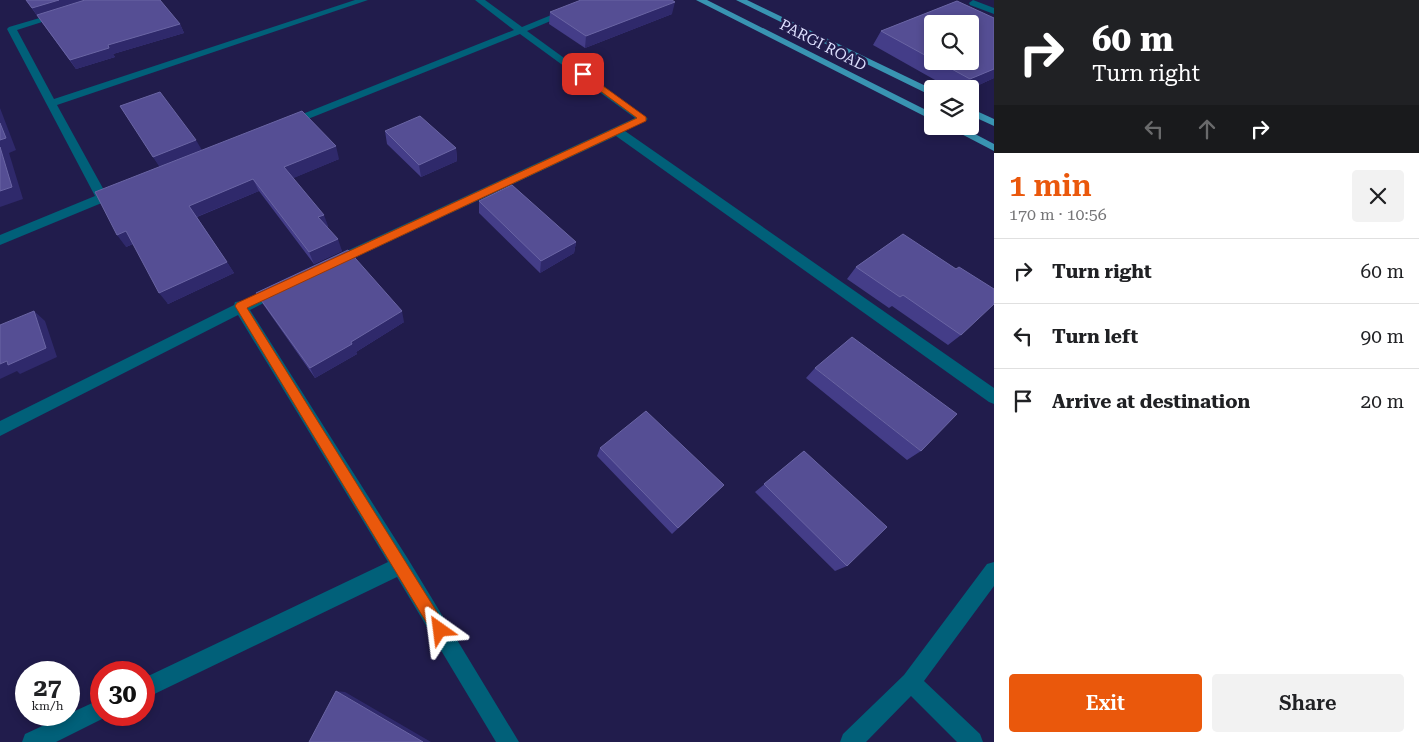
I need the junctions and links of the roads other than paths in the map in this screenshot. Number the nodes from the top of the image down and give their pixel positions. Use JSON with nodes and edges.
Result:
{"nodes":[{"id":1,"x":364,"y":0,"type":"edge"},
{"id":2,"x":479,"y":0,"type":"edge"},
{"id":3,"x":596,"y":0,"type":"edge"},
{"id":4,"x":700,"y":0,"type":"edge"},
{"id":5,"x":740,"y":0,"type":"edge"},
{"id":6,"x":973,"y":3,"type":"dead end"},
{"id":7,"x":73,"y":11,"type":"edge"},
{"id":8,"x":994,"y":11,"type":"edge"},
{"id":9,"x":785,"y":22,"type":"junction"},
{"id":10,"x":522,"y":30,"type":"junction"},
{"id":11,"x":764,"y":32,"type":"junction"},
{"id":12,"x":924,"y":89,"type":"edge"},
{"id":13,"x":52,"y":103,"type":"junction"},
{"id":14,"x":924,"y":113,"type":"edge"},
{"id":15,"x":979,"y":115,"type":"edge"},
{"id":16,"x":994,"y":122,"type":"edge"},
{"id":17,"x":276,"y":129,"type":"edge"},
{"id":18,"x":618,"y":131,"type":"junction"},
{"id":19,"x":969,"y":135,"type":"edge"},
{"id":20,"x":994,"y":148,"type":"edge"},
{"id":21,"x":129,"y":187,"type":"edge"},
{"id":22,"x":102,"y":198,"type":"junction"},
{"id":23,"x":0,"y":240,"type":"edge"},
{"id":24,"x":321,"y":268,"type":"edge"},
{"id":25,"x":294,"y":281,"type":"edge"},
{"id":26,"x":240,"y":306,"type":"junction"},
{"id":27,"x":994,"y":397,"type":"edge"},
{"id":28,"x":0,"y":429,"type":"edge"},
{"id":29,"x":401,"y":566,"type":"junction"},
{"id":30,"x":994,"y":571,"type":"edge"},
{"id":31,"x":911,"y":682,"type":"junction"},
{"id":32,"x":155,"y":684,"type":"edge"},
{"id":33,"x":90,"y":714,"type":"edge"},
{"id":34,"x":33,"y":742,"type":"edge"},
{"id":35,"x":508,"y":742,"type":"edge"},
{"id":36,"x":851,"y":742,"type":"edge"},
{"id":37,"x":972,"y":742,"type":"edge"}],
"edges":[{"from":1,"to":13,"type":"street"},
{"from":2,"to":10,"type":"street"},
{"from":3,"to":10,"type":"street"},
{"from":4,"to":11,"type":"main road","name":"PARGI ROAD"},
{"from":5,"to":9,"type":"main road","name":"PARGI ROAD"},
{"from":6,"to":8,"type":"street"},
{"from":7,"to":13,"type":"street"},
{"from":9,"to":11,"type":"main road"},
{"from":9,"to":12,"type":"main road","name":"PARGI ROAD"},
{"from":10,"to":17,"type":"street"},
{"from":10,"to":18,"type":"street"},
{"from":11,"to":14,"type":"main road","name":"PARGI ROAD"},
{"from":13,"to":22,"type":"street"},
{"from":15,"to":16,"type":"main road"},
{"from":18,"to":24,"type":"street"},
{"from":18,"to":27,"type":"street"},
{"from":19,"to":20,"type":"main road"},
{"from":21,"to":22,"type":"street"},
{"from":22,"to":23,"type":"street"},
{"from":25,"to":26,"type":"street"},
{"from":26,"to":28,"type":"street"},
{"from":26,"to":29,"type":"street"},
{"from":29,"to":32,"type":"street"},
{"from":29,"to":35,"type":"street"},
{"from":30,"to":31,"type":"street"},
{"from":31,"to":36,"type":"street"},
{"from":31,"to":37,"type":"street"},
{"from":33,"to":34,"type":"street"}]}
